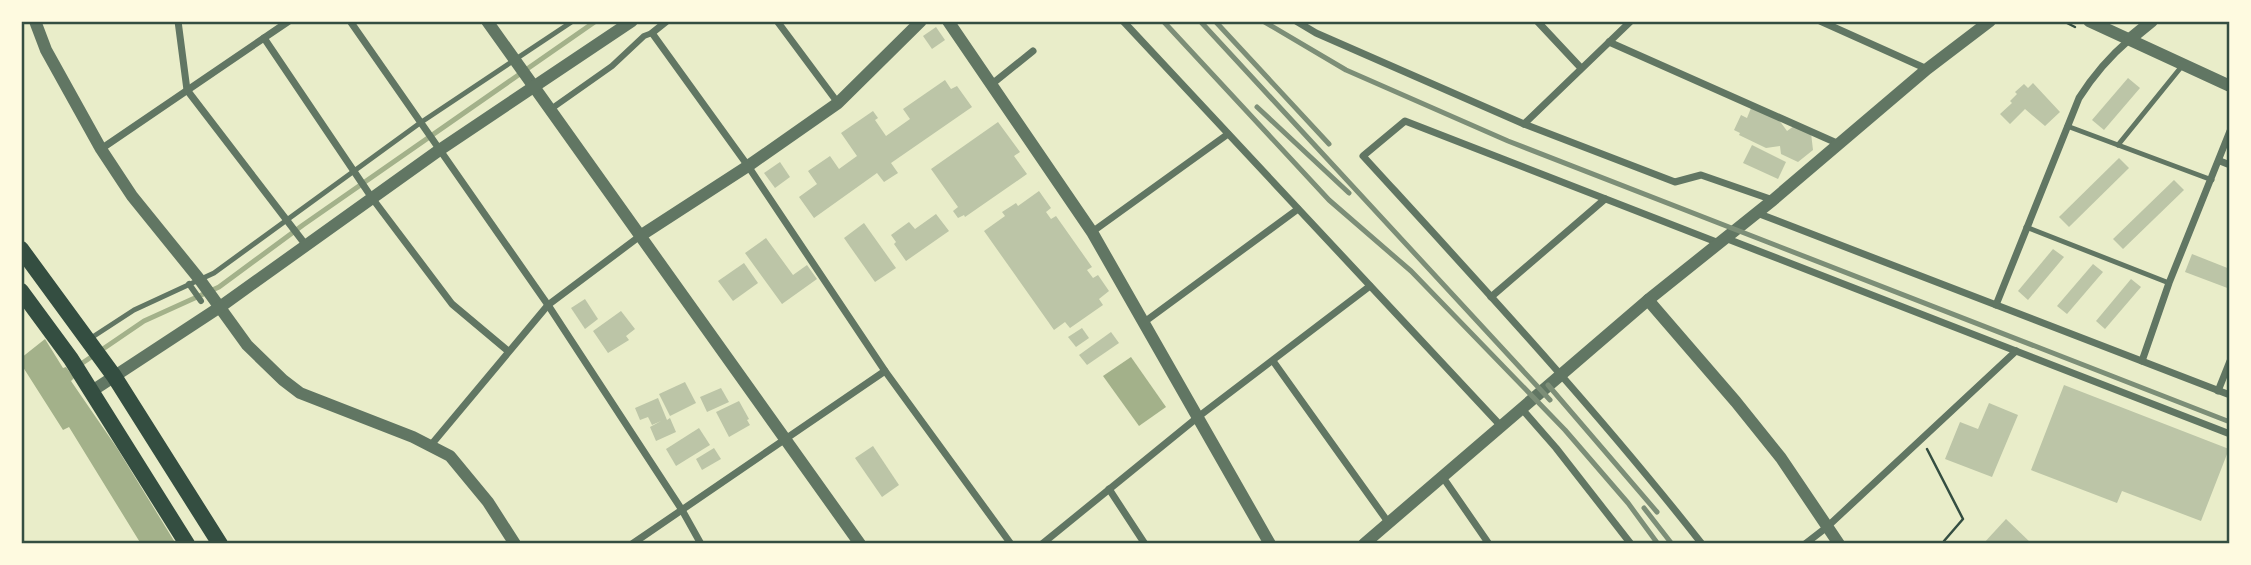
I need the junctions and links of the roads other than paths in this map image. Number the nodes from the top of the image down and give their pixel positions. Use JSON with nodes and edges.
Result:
{"nodes":[{"id":1,"x":35,"y":21,"type":"edge"},
{"id":2,"x":178,"y":21,"type":"edge"},
{"id":3,"x":289,"y":21,"type":"edge"},
{"id":4,"x":349,"y":21,"type":"edge"},
{"id":5,"x":487,"y":21,"type":"edge"},
{"id":6,"x":573,"y":21,"type":"edge"},
{"id":7,"x":632,"y":21,"type":"edge"},
{"id":8,"x":667,"y":21,"type":"edge"},
{"id":9,"x":777,"y":21,"type":"edge"},
{"id":10,"x":921,"y":21,"type":"edge"},
{"id":11,"x":948,"y":21,"type":"edge"},
{"id":12,"x":1123,"y":21,"type":"edge"},
{"id":13,"x":1296,"y":21,"type":"edge"},
{"id":14,"x":1537,"y":21,"type":"edge"},
{"id":15,"x":1631,"y":21,"type":"edge"},
{"id":16,"x":1821,"y":21,"type":"edge"},
{"id":17,"x":1990,"y":21,"type":"edge"},
{"id":18,"x":2089,"y":21,"type":"edge"},
{"id":19,"x":2152,"y":21,"type":"edge"},
{"id":20,"x":652,"y":33,"type":"junction"},
{"id":21,"x":264,"y":38,"type":"junction"},
{"id":22,"x":2130,"y":39,"type":"junction"},
{"id":23,"x":1609,"y":42,"type":"junction"},
{"id":24,"x":1033,"y":51,"type":"dead end"},
{"id":25,"x":515,"y":61,"type":"junction"},
{"id":26,"x":2183,"y":65,"type":"junction"},
{"id":27,"x":1581,"y":68,"type":"junction"},
{"id":28,"x":1927,"y":69,"type":"junction"},
{"id":29,"x":992,"y":84,"type":"junction"},
{"id":30,"x":534,"y":86,"type":"junction"},
{"id":31,"x":2230,"y":86,"type":"edge"},
{"id":32,"x":187,"y":90,"type":"junction"},
{"id":33,"x":838,"y":103,"type":"junction"},
{"id":34,"x":551,"y":109,"type":"junction"},
{"id":35,"x":419,"y":123,"type":"junction"},
{"id":36,"x":1524,"y":124,"type":"junction"},
{"id":37,"x":2067,"y":126,"type":"junction"},
{"id":38,"x":2230,"y":131,"type":"edge"},
{"id":39,"x":1228,"y":134,"type":"junction"},
{"id":40,"x":1839,"y":144,"type":"junction"},
{"id":41,"x":2118,"y":145,"type":"junction"},
{"id":42,"x":101,"y":149,"type":"junction"},
{"id":43,"x":438,"y":150,"type":"junction"},
{"id":44,"x":2220,"y":161,"type":"junction"},
{"id":45,"x":2230,"y":164,"type":"edge"},
{"id":46,"x":748,"y":166,"type":"junction"},
{"id":47,"x":355,"y":172,"type":"junction"},
{"id":48,"x":2212,"y":180,"type":"junction"},
{"id":49,"x":372,"y":198,"type":"junction"},
{"id":50,"x":1605,"y":198,"type":"junction"},
{"id":51,"x":1773,"y":200,"type":"junction"},
{"id":52,"x":1298,"y":209,"type":"junction"},
{"id":53,"x":1757,"y":213,"type":"junction"},
{"id":54,"x":287,"y":220,"type":"junction"},
{"id":55,"x":2026,"y":227,"type":"junction"},
{"id":56,"x":1093,"y":232,"type":"junction"},
{"id":57,"x":640,"y":236,"type":"junction"},
{"id":58,"x":1722,"y":241,"type":"junction"},
{"id":59,"x":305,"y":244,"type":"junction"},
{"id":60,"x":21,"y":248,"type":"edge"},
{"id":61,"x":194,"y":282,"type":"junction"},
{"id":62,"x":2169,"y":284,"type":"junction"},
{"id":63,"x":1370,"y":286,"type":"junction"},
{"id":64,"x":21,"y":291,"type":"edge"},
{"id":65,"x":1491,"y":297,"type":"junction"},
{"id":66,"x":201,"y":300,"type":"dead end"},
{"id":67,"x":1648,"y":300,"type":"junction"},
{"id":68,"x":548,"y":305,"type":"junction"},
{"id":69,"x":1996,"y":305,"type":"junction"},
{"id":70,"x":219,"y":307,"type":"junction"},
{"id":71,"x":1143,"y":323,"type":"junction"},
{"id":72,"x":88,"y":340,"type":"junction"},
{"id":73,"x":508,"y":351,"type":"junction"},
{"id":74,"x":2016,"y":351,"type":"junction"},
{"id":75,"x":1273,"y":361,"type":"junction"},
{"id":76,"x":2142,"y":361,"type":"junction"},
{"id":77,"x":2230,"y":361,"type":"edge"},
{"id":78,"x":885,"y":371,"type":"junction"},
{"id":79,"x":1560,"y":374,"type":"junction"},
{"id":80,"x":114,"y":376,"type":"junction"},
{"id":81,"x":92,"y":391,"type":"junction"},
{"id":82,"x":2218,"y":391,"type":"junction"},
{"id":83,"x":2230,"y":395,"type":"edge"},
{"id":84,"x":1521,"y":407,"type":"junction"},
{"id":85,"x":1198,"y":416,"type":"junction"},
{"id":86,"x":1500,"y":425,"type":"junction"},
{"id":87,"x":2230,"y":434,"type":"edge"},
{"id":88,"x":786,"y":440,"type":"junction"},
{"id":89,"x":431,"y":445,"type":"junction"},
{"id":90,"x":1442,"y":476,"type":"junction"},
{"id":91,"x":1109,"y":489,"type":"junction"},
{"id":92,"x":682,"y":510,"type":"junction"},
{"id":93,"x":1388,"y":522,"type":"junction"},
{"id":94,"x":1827,"y":527,"type":"junction"},
{"id":95,"x":187,"y":544,"type":"edge"},
{"id":96,"x":220,"y":544,"type":"edge"},
{"id":97,"x":515,"y":544,"type":"edge"},
{"id":98,"x":632,"y":544,"type":"edge"},
{"id":99,"x":701,"y":544,"type":"edge"},
{"id":100,"x":860,"y":544,"type":"edge"},
{"id":101,"x":1011,"y":544,"type":"edge"},
{"id":102,"x":1042,"y":544,"type":"edge"},
{"id":103,"x":1145,"y":544,"type":"edge"},
{"id":104,"x":1270,"y":544,"type":"edge"},
{"id":105,"x":1364,"y":544,"type":"edge"},
{"id":106,"x":1489,"y":544,"type":"edge"},
{"id":107,"x":1631,"y":544,"type":"edge"},
{"id":108,"x":1702,"y":544,"type":"edge"},
{"id":109,"x":1805,"y":544,"type":"edge"},
{"id":110,"x":1839,"y":544,"type":"edge"}],
"edges":[{"from":1,"to":42,"type":"street"},
{"from":2,"to":32,"type":"street"},
{"from":3,"to":21,"type":"street"},
{"from":4,"to":35,"type":"street"},
{"from":5,"to":25,"type":"street"},
{"from":6,"to":25,"type":"lane"},
{"from":7,"to":30,"type":"street"},
{"from":8,"to":20,"type":"street"},
{"from":9,"to":33,"type":"street"},
{"from":10,"to":33,"type":"street"},
{"from":11,"to":29,"type":"street"},
{"from":12,"to":39,"type":"street"},
{"from":13,"to":36,"type":"street"},
{"from":14,"to":27,"type":"street"},
{"from":15,"to":23,"type":"street"},
{"from":16,"to":28,"type":"street"},
{"from":17,"to":28,"type":"street"},
{"from":18,"to":22,"type":"street"},
{"from":19,"to":22,"type":"street"},
{"from":20,"to":34,"type":"street"},
{"from":20,"to":46,"type":"street"},
{"from":21,"to":32,"type":"street"},
{"from":21,"to":47,"type":"street"},
{"from":22,"to":26,"type":"street"},
{"from":22,"to":37,"type":"street"},
{"from":23,"to":27,"type":"street"},
{"from":23,"to":40,"type":"street"},
{"from":24,"to":29,"type":"street"},
{"from":25,"to":30,"type":"street"},
{"from":25,"to":35,"type":"lane"},
{"from":26,"to":31,"type":"street"},
{"from":26,"to":41,"type":"lane"},
{"from":27,"to":36,"type":"street"},
{"from":28,"to":40,"type":"street"},
{"from":29,"to":56,"type":"street"},
{"from":30,"to":34,"type":"street"},
{"from":30,"to":43,"type":"street"},
{"from":32,"to":42,"type":"street"},
{"from":32,"to":54,"type":"street"},
{"from":33,"to":46,"type":"street"},
{"from":34,"to":57,"type":"street"},
{"from":35,"to":43,"type":"street"},
{"from":35,"to":47,"type":"lane"},
{"from":36,"to":51,"type":"street"},
{"from":37,"to":41,"type":"lane"},
{"from":37,"to":55,"type":"street"},
{"from":38,"to":44,"type":"street"},
{"from":39,"to":52,"type":"street"},
{"from":39,"to":56,"type":"street"},
{"from":40,"to":51,"type":"street"},
{"from":41,"to":48,"type":"lane"},
{"from":42,"to":61,"type":"street"},
{"from":43,"to":49,"type":"street"},
{"from":43,"to":68,"type":"street"},
{"from":44,"to":45,"type":"street"},
{"from":44,"to":48,"type":"street"},
{"from":46,"to":57,"type":"street"},
{"from":46,"to":78,"type":"street"},
{"from":47,"to":49,"type":"street"},
{"from":47,"to":54,"type":"lane"},
{"from":48,"to":62,"type":"street"},
{"from":49,"to":59,"type":"street"},
{"from":49,"to":73,"type":"street"},
{"from":50,"to":58,"type":"street"},
{"from":50,"to":65,"type":"street"},
{"from":50,"to":65,"type":"street"},
{"from":51,"to":53,"type":"street"},
{"from":52,"to":63,"type":"street"},
{"from":52,"to":71,"type":"street"},
{"from":53,"to":58,"type":"street"},
{"from":53,"to":69,"type":"street"},
{"from":54,"to":59,"type":"street"},
{"from":54,"to":61,"type":"lane"},
{"from":55,"to":62,"type":"lane"},
{"from":55,"to":69,"type":"street"},
{"from":56,"to":71,"type":"street"},
{"from":57,"to":68,"type":"street"},
{"from":57,"to":88,"type":"street"},
{"from":58,"to":67,"type":"street"},
{"from":58,"to":74,"type":"street"},
{"from":59,"to":70,"type":"street"},
{"from":60,"to":72,"type":"highway"},
{"from":61,"to":66,"type":"street"},
{"from":61,"to":70,"type":"street"},
{"from":61,"to":72,"type":"lane"},
{"from":62,"to":76,"type":"street"},
{"from":63,"to":75,"type":"street"},
{"from":63,"to":86,"type":"street"},
{"from":64,"to":81,"type":"highway"},
{"from":65,"to":79,"type":"street"},
{"from":67,"to":79,"type":"street"},
{"from":67,"to":94,"type":"street"},
{"from":68,"to":73,"type":"street"},
{"from":68,"to":92,"type":"street"},
{"from":69,"to":76,"type":"street"},
{"from":70,"to":80,"type":"street"},
{"from":70,"to":89,"type":"street"},
{"from":71,"to":85,"type":"street"},
{"from":72,"to":80,"type":"highway"},
{"from":73,"to":89,"type":"street"},
{"from":74,"to":87,"type":"street"},
{"from":74,"to":94,"type":"street"},
{"from":75,"to":85,"type":"street"},
{"from":75,"to":93,"type":"street"},
{"from":76,"to":82,"type":"street"},
{"from":77,"to":82,"type":"street"},
{"from":78,"to":88,"type":"street"},
{"from":78,"to":101,"type":"street"},
{"from":79,"to":84,"type":"street"},
{"from":79,"to":108,"type":"street"},
{"from":80,"to":81,"type":"street"},
{"from":80,"to":96,"type":"highway"},
{"from":81,"to":95,"type":"highway"},
{"from":82,"to":83,"type":"street"},
{"from":84,"to":86,"type":"street"},
{"from":84,"to":107,"type":"street"},
{"from":85,"to":91,"type":"street"},
{"from":85,"to":104,"type":"street"},
{"from":86,"to":90,"type":"street"},
{"from":88,"to":92,"type":"street"},
{"from":88,"to":100,"type":"street"},
{"from":89,"to":97,"type":"street"},
{"from":90,"to":93,"type":"street"},
{"from":90,"to":106,"type":"street"},
{"from":91,"to":102,"type":"street"},
{"from":91,"to":103,"type":"street"},
{"from":92,"to":98,"type":"street"},
{"from":92,"to":99,"type":"street"},
{"from":93,"to":105,"type":"street"},
{"from":94,"to":109,"type":"street"},
{"from":94,"to":110,"type":"street"}]}
